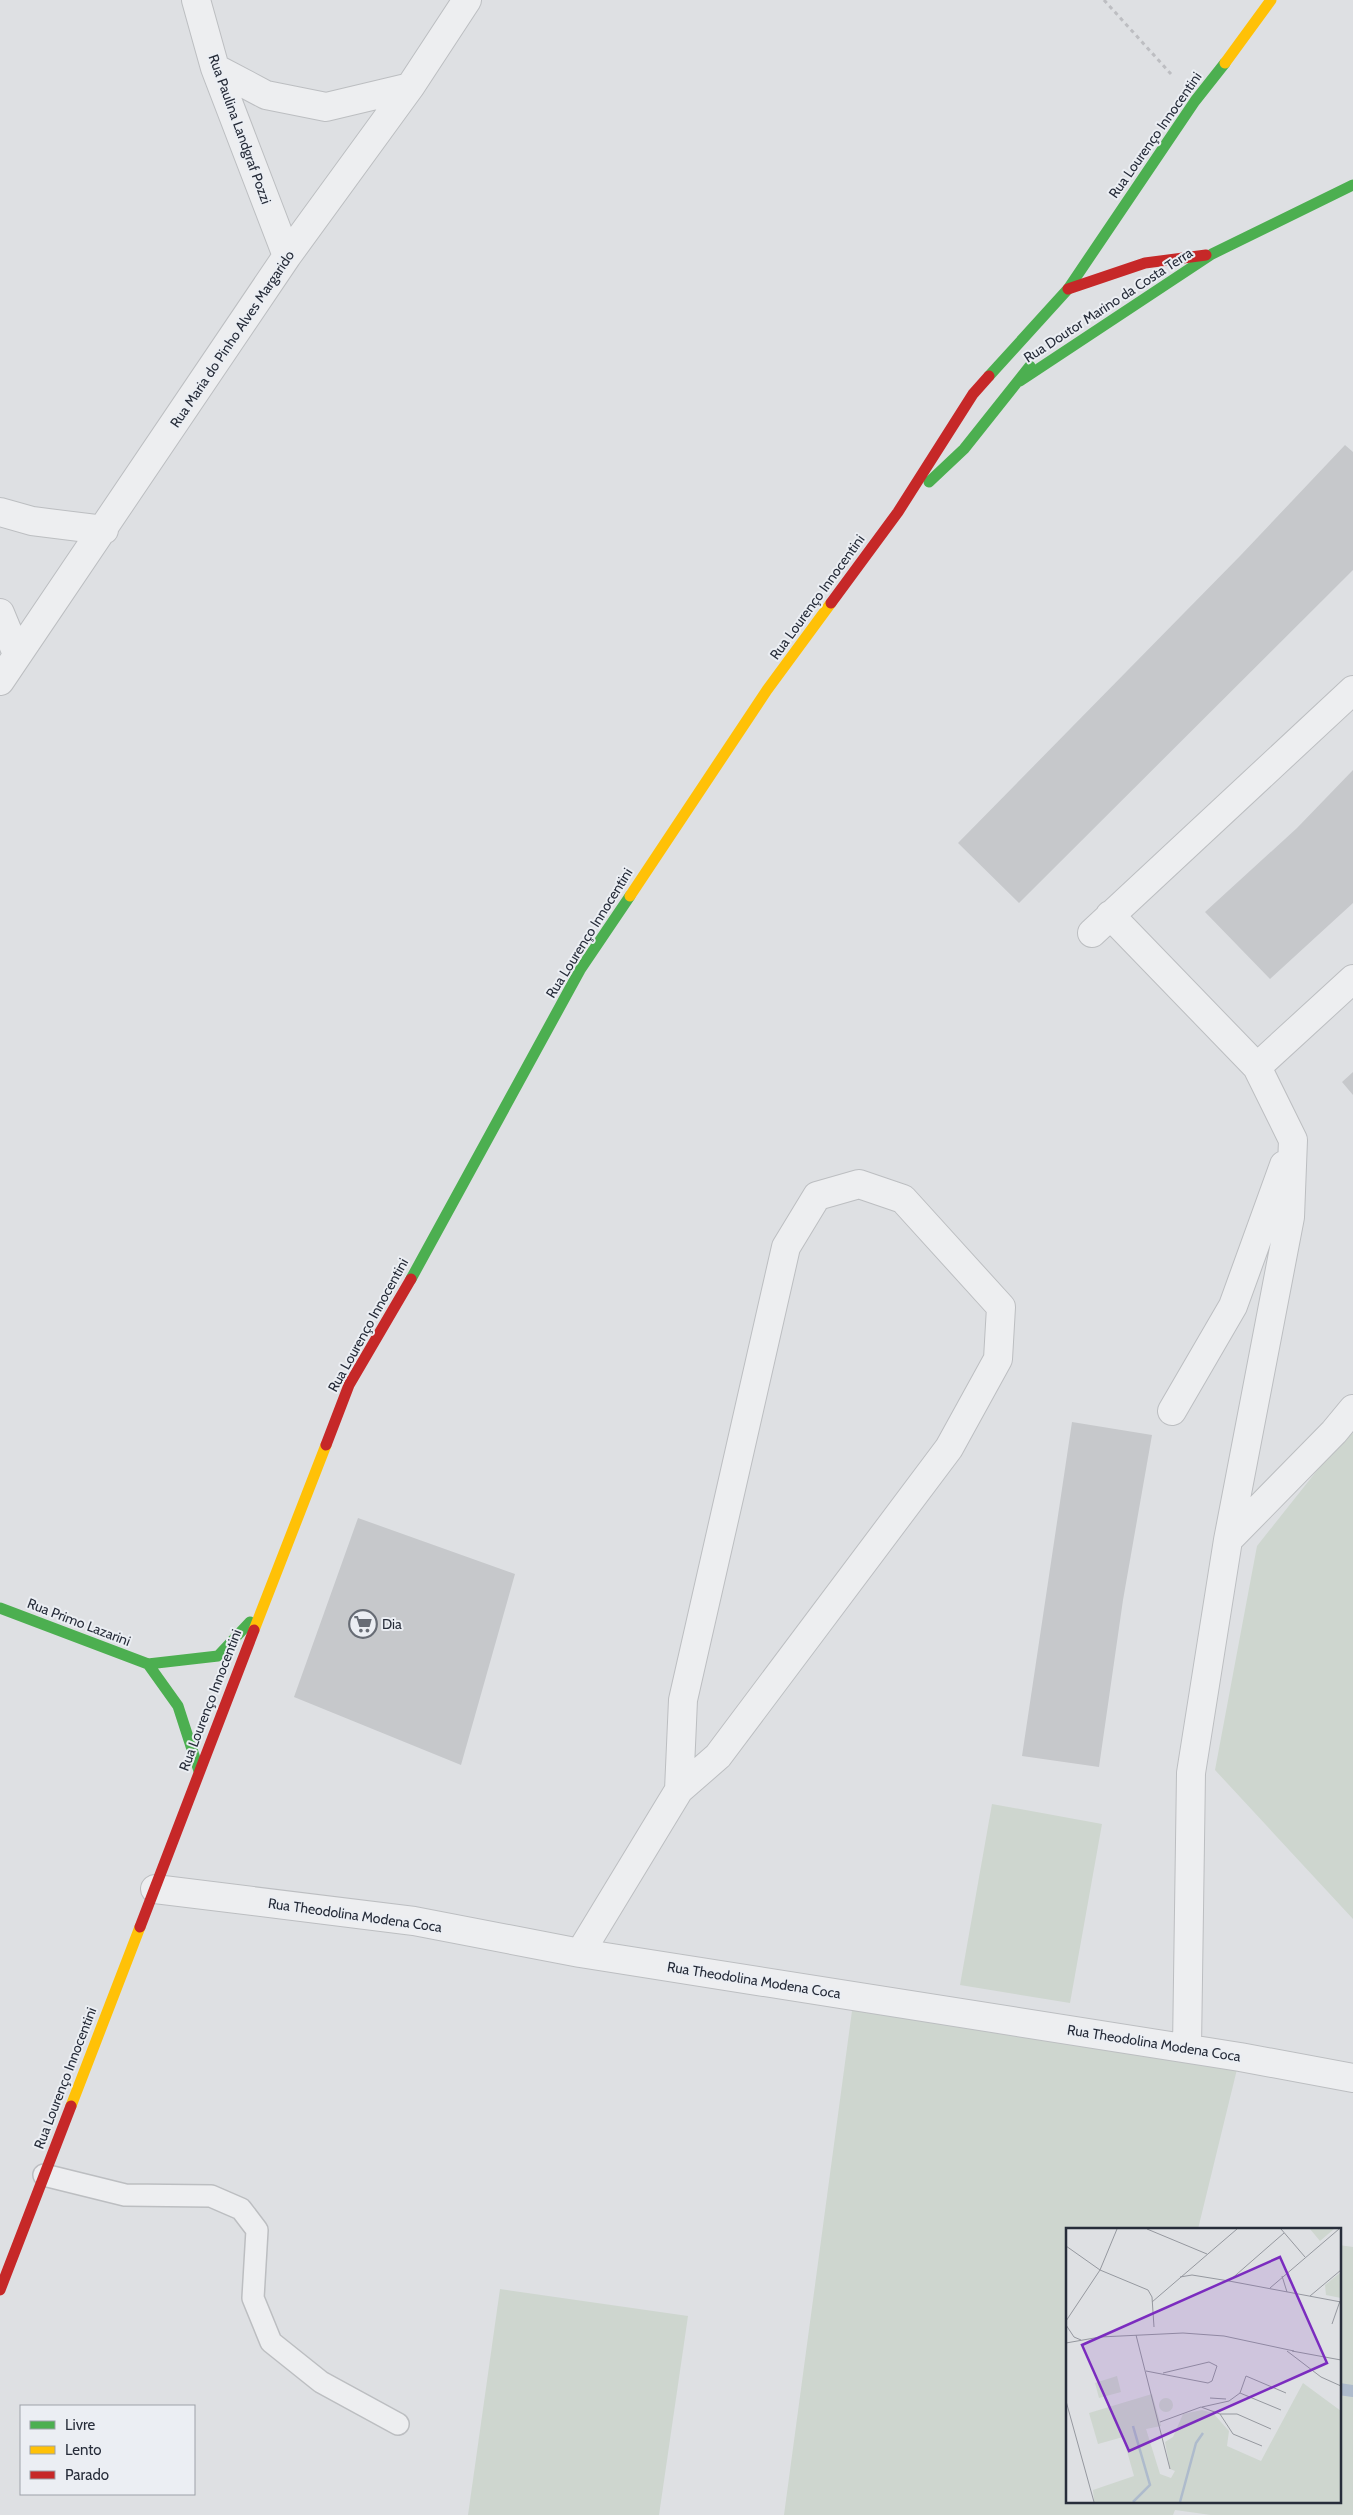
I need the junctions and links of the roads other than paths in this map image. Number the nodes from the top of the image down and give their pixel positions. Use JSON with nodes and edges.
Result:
{"nodes":[{"id":1,"x":196,"y":0,"type":"edge"},
{"id":2,"x":467,"y":0,"type":"edge"},
{"id":3,"x":1271,"y":0,"type":"edge"},
{"id":4,"x":215,"y":68,"type":"junction"},
{"id":5,"x":410,"y":86,"type":"junction"},
{"id":6,"x":1353,"y":185,"type":"edge"},
{"id":7,"x":1212,"y":254,"type":"junction"},
{"id":8,"x":287,"y":256,"type":"junction"},
{"id":9,"x":1068,"y":288,"type":"junction"},
{"id":10,"x":1052,"y":324,"type":"dead end"},
{"id":11,"x":1036,"y":358,"type":"dead end"},
{"id":12,"x":1020,"y":381,"type":"junction"},
{"id":13,"x":0,"y":512,"type":"edge"},
{"id":14,"x":898,"y":512,"type":"junction"},
{"id":15,"x":104,"y":530,"type":"junction"},
{"id":16,"x":0,"y":613,"type":"edge"},
{"id":17,"x":18,"y":654,"type":"junction"},
{"id":18,"x":0,"y":681,"type":"edge"},
{"id":19,"x":1353,"y":690,"type":"edge"},
{"id":20,"x":1353,"y":979,"type":"edge"},
{"id":21,"x":1258,"y":1067,"type":"junction"},
{"id":22,"x":1293,"y":1140,"type":"junction"},
{"id":23,"x":1353,"y":1409,"type":"edge"},
{"id":24,"x":1172,"y":1411,"type":"dead end"},
{"id":25,"x":1228,"y":1540,"type":"junction"},
{"id":26,"x":0,"y":1608,"type":"edge"},
{"id":27,"x":260,"y":1612,"type":"junction"},
{"id":28,"x":148,"y":1664,"type":"junction"},
{"id":29,"x":199,"y":1771,"type":"junction"},
{"id":30,"x":679,"y":1790,"type":"junction"},
{"id":31,"x":155,"y":1889,"type":"junction"},
{"id":32,"x":580,"y":1953,"type":"junction"},
{"id":33,"x":1186,"y":2048,"type":"junction"},
{"id":34,"x":1353,"y":2078,"type":"edge"},
{"id":35,"x":44,"y":2175,"type":"junction"},
{"id":36,"x":0,"y":2290,"type":"edge"},
{"id":37,"x":398,"y":2424,"type":"dead end"}],
"edges":[{"from":1,"to":4,"type":"street","name":"Rua Paulina Landgraf Pozzi"},
{"from":2,"to":5,"type":"street","name":"Rua Maria do Pinho Alves Margarido"},
{"from":3,"to":9,"type":"main road","name":"Rua Lourenço Innocentini"},
{"from":4,"to":5,"type":"street"},
{"from":4,"to":8,"type":"street","name":"Rua Paulina Landgraf Pozzi"},
{"from":5,"to":8,"type":"street","name":"Rua Maria do Pinho Alves Margarido"},
{"from":6,"to":7,"type":"main road","name":"Rua Doutor Marino da Costa Terra"},
{"from":7,"to":9,"type":"main road","name":"Rua Doutor Marino da Costa Terra"},
{"from":7,"to":12,"type":"main road","name":"Rua Doutor Marino da Costa Terra"},
{"from":8,"to":15,"type":"street","name":"Rua Maria do Pinho Alves Margarido"},
{"from":9,"to":10,"type":"main road","name":"Rua Lourenço Innocentini"},
{"from":9,"to":14,"type":"main road","name":"Rua Lourenço Innocentini"},
{"from":11,"to":12,"type":"main road","name":"Rua Lourenço Innocentini"},
{"from":12,"to":14,"type":"main road","name":"Rua Lourenço Innocentini"},
{"from":13,"to":15,"type":"street"},
{"from":14,"to":27,"type":"main road","name":"Rua Lourenço Innocentini"},
{"from":15,"to":17,"type":"street","name":"Rua Maria do Pinho Alves Margarido"},
{"from":16,"to":17,"type":"street"},
{"from":17,"to":18,"type":"street","name":"Rua Maria do Pinho Alves Margarido"},
{"from":19,"to":21,"type":"street"},
{"from":20,"to":21,"type":"street"},
{"from":21,"to":22,"type":"street"},
{"from":22,"to":24,"type":"street"},
{"from":22,"to":25,"type":"street"},
{"from":23,"to":25,"type":"street"},
{"from":25,"to":33,"type":"street"},
{"from":26,"to":28,"type":"main road","name":"Rua Primo Lazarini"},
{"from":27,"to":28,"type":"main road"},
{"from":27,"to":29,"type":"main road","name":"Rua Lourenço Innocentini"},
{"from":28,"to":29,"type":"main road"},
{"from":29,"to":31,"type":"main road","name":"Rua Lourenço Innocentini"},
{"from":30,"to":30,"type":"street"},
{"from":30,"to":32,"type":"street"},
{"from":31,"to":32,"type":"street","name":"Rua Theodolina Modena Coca"},
{"from":31,"to":35,"type":"main road","name":"Rua Lourenço Innocentini"},
{"from":32,"to":33,"type":"street","name":"Rua Theodolina Modena Coca"},
{"from":33,"to":34,"type":"street","name":"Rua Theodolina Modena Coca"},
{"from":35,"to":36,"type":"main road","name":"Rua Lourenço Innocentini"},
{"from":35,"to":37,"type":"lane"}]}
